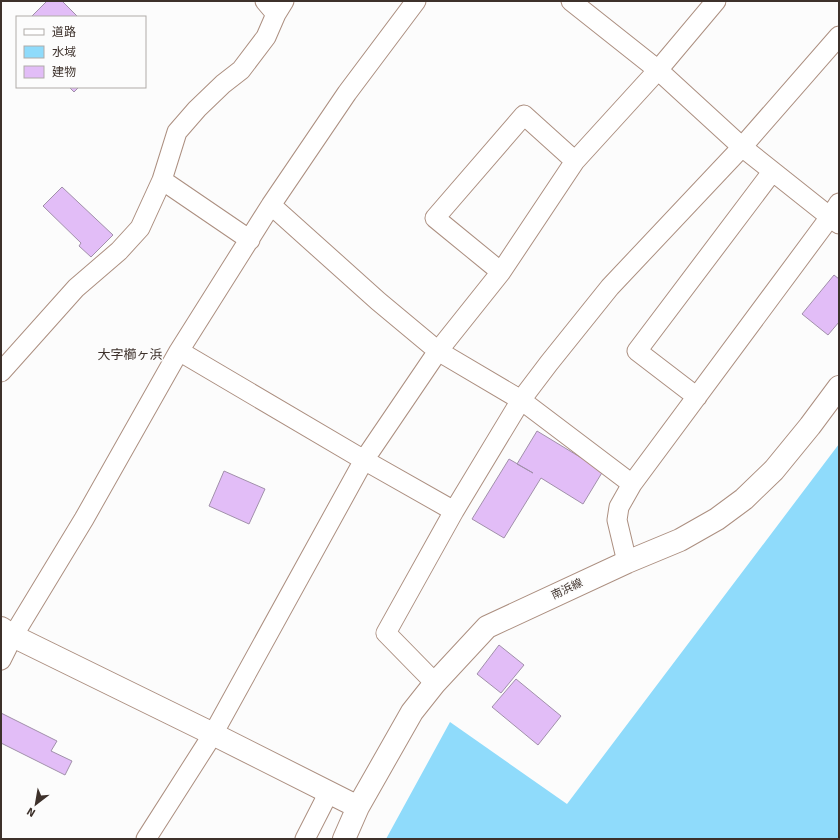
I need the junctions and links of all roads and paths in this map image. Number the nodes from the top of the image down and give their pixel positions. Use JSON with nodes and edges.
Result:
{"nodes":[{"id":1,"x":416,"y":1,"type":"edge"},
{"id":2,"x":571,"y":1,"type":"edge"},
{"id":3,"x":716,"y":1,"type":"edge"},
{"id":4,"x":275,"y":5,"type":"edge"},
{"id":5,"x":839,"y":36,"type":"edge"},
{"id":6,"x":658,"y":70,"type":"junction"},
{"id":7,"x":742,"y":147,"type":"junction"},
{"id":8,"x":575,"y":161,"type":"junction"},
{"id":9,"x":772,"y":172,"type":"junction"},
{"id":10,"x":162,"y":180,"type":"junction"},
{"id":11,"x":272,"y":206,"type":"junction"},
{"id":12,"x":836,"y":215,"type":"edge"},
{"id":13,"x":250,"y":240,"type":"junction"},
{"id":14,"x":501,"y":272,"type":"junction"},
{"id":15,"x":179,"y":351,"type":"junction"},
{"id":16,"x":438,"y":351,"type":"junction"},
{"id":17,"x":1,"y":372,"type":"edge"},
{"id":18,"x":839,"y":387,"type":"edge"},
{"id":19,"x":697,"y":396,"type":"junction"},
{"id":20,"x":521,"y":400,"type":"junction"},
{"id":21,"x":364,"y":460,"type":"junction"},
{"id":22,"x":632,"y":484,"type":"junction"},
{"id":23,"x":454,"y":511,"type":"junction"},
{"id":24,"x":627,"y":562,"type":"junction"},
{"id":25,"x":7,"y":632,"type":"edge"},
{"id":26,"x":1,"y":660,"type":"edge"},
{"id":27,"x":434,"y":683,"type":"junction"},
{"id":28,"x":213,"y":734,"type":"junction"},
{"id":29,"x":330,"y":792,"type":"junction"},
{"id":30,"x":358,"y":807,"type":"junction"},
{"id":31,"x":146,"y":839,"type":"edge"},
{"id":32,"x":305,"y":839,"type":"edge"},
{"id":33,"x":344,"y":839,"type":"edge"}],
"edges":[{"from":1,"to":11,"type":"street"},
{"from":2,"to":6,"type":"street"},
{"from":3,"to":6,"type":"street"},
{"from":4,"to":10,"type":"street"},
{"from":5,"to":7,"type":"street"},
{"from":6,"to":7,"type":"street"},
{"from":6,"to":8,"type":"street"},
{"from":7,"to":9,"type":"street"},
{"from":7,"to":20,"type":"street"},
{"from":8,"to":14,"type":"street"},
{"from":8,"to":14,"type":"street"},
{"from":9,"to":12,"type":"street"},
{"from":9,"to":19,"type":"street"},
{"from":10,"to":13,"type":"street"},
{"from":10,"to":17,"type":"street"},
{"from":11,"to":13,"type":"street"},
{"from":11,"to":16,"type":"street"},
{"from":12,"to":19,"type":"street"},
{"from":13,"to":15,"type":"street"},
{"from":14,"to":16,"type":"street"},
{"from":15,"to":21,"type":"street"},
{"from":15,"to":25,"type":"street"},
{"from":16,"to":20,"type":"street"},
{"from":16,"to":21,"type":"street"},
{"from":18,"to":24,"type":"street","name":"南浜線"},
{"from":19,"to":22,"type":"street"},
{"from":20,"to":22,"type":"street"},
{"from":20,"to":23,"type":"street"},
{"from":21,"to":23,"type":"street"},
{"from":21,"to":28,"type":"street"},
{"from":22,"to":24,"type":"street"},
{"from":23,"to":27,"type":"street"},
{"from":24,"to":27,"type":"street","name":"南浜線"},
{"from":25,"to":26,"type":"street"},
{"from":25,"to":28,"type":"street"},
{"from":27,"to":30,"type":"street","name":"南浜線"},
{"from":28,"to":29,"type":"street"},
{"from":28,"to":31,"type":"street"},
{"from":29,"to":30,"type":"street"},
{"from":29,"to":32,"type":"street"},
{"from":30,"to":33,"type":"street","name":"南浜線"}]}
